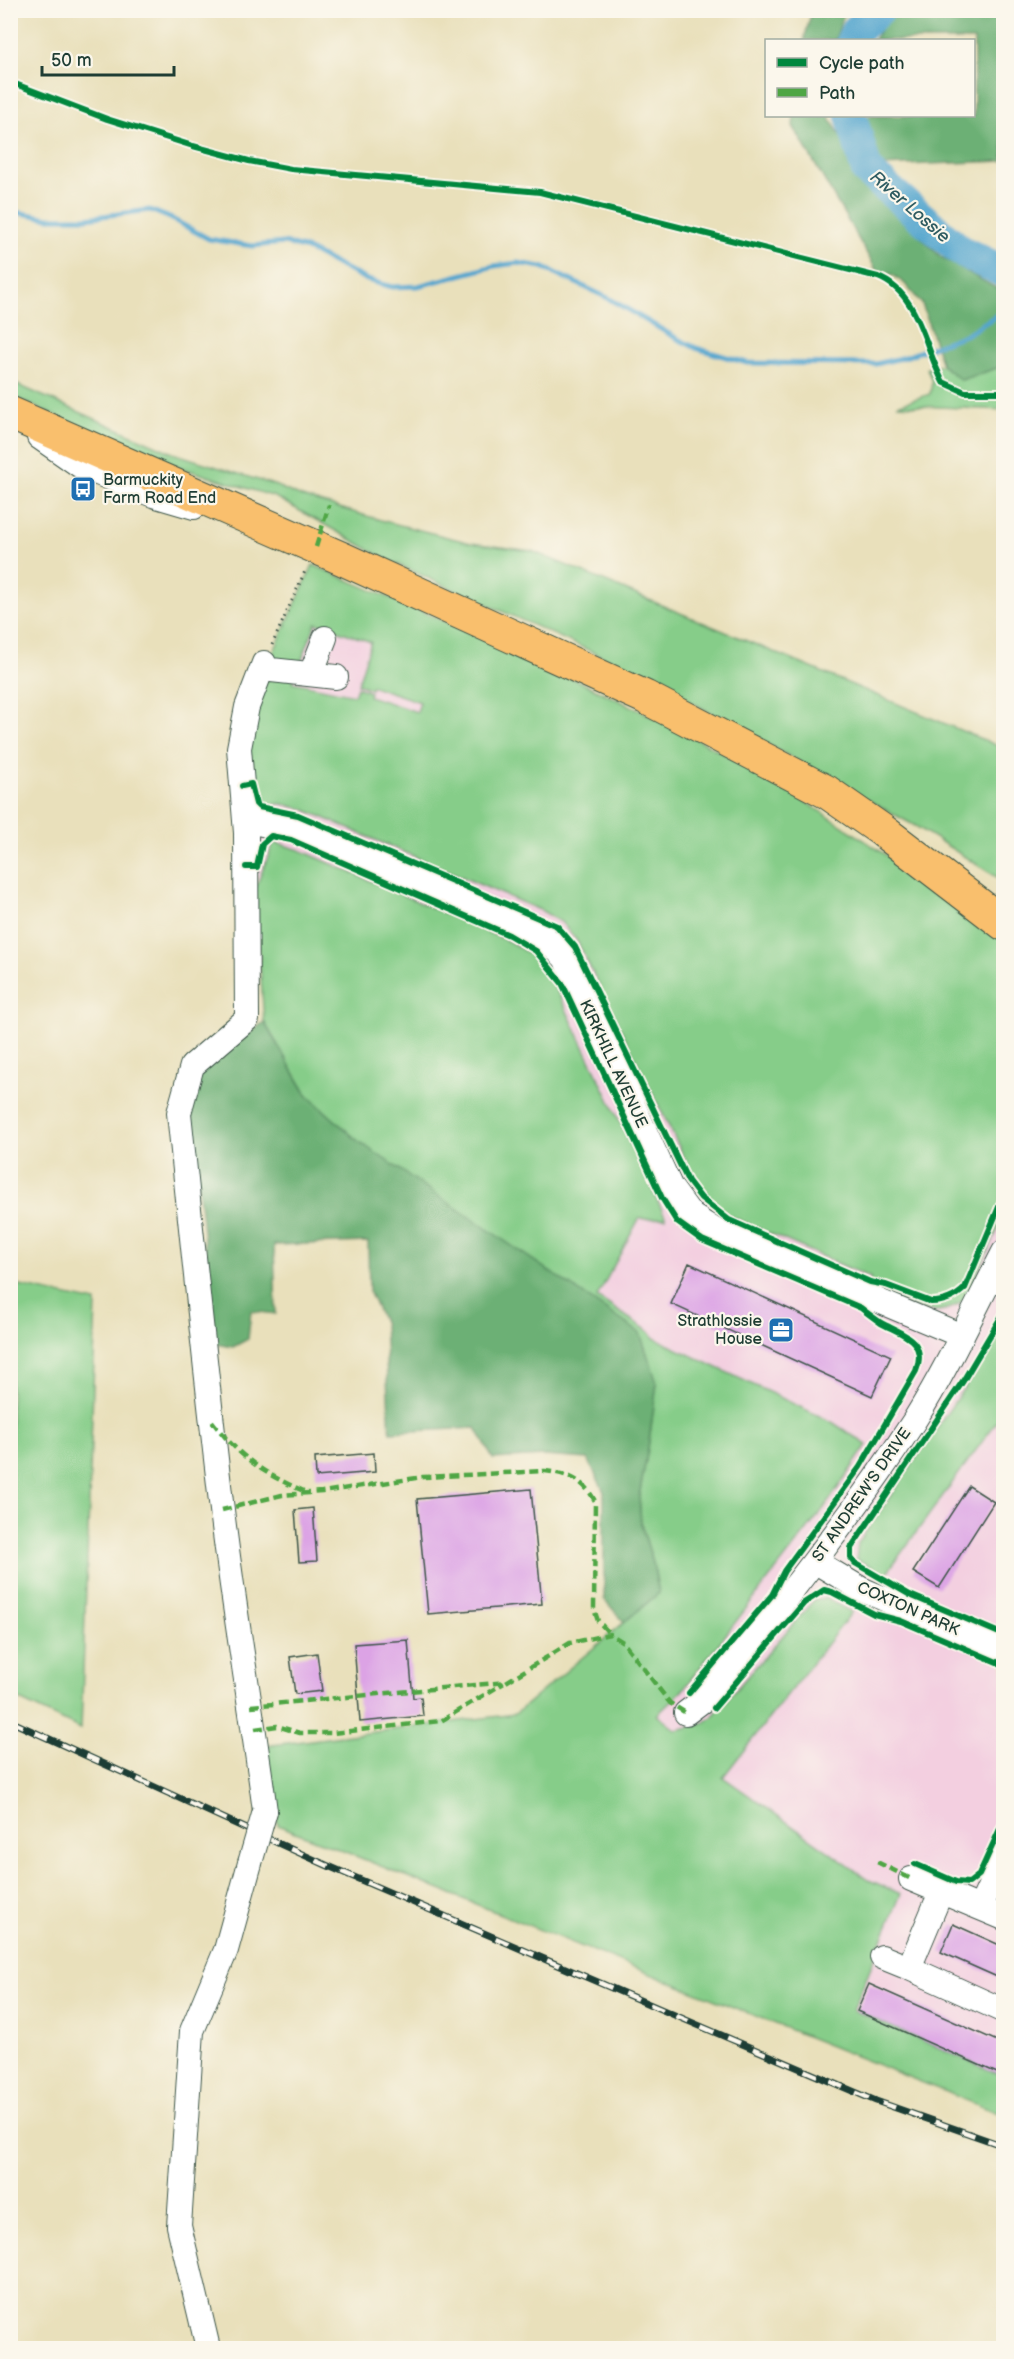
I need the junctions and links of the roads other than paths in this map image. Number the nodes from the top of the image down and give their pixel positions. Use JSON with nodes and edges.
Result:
{"nodes":[{"id":1,"x":10,"y":415,"type":"edge"},
{"id":2,"x":325,"y":638,"type":"dead end"},
{"id":3,"x":311,"y":674,"type":"junction"},
{"id":4,"x":336,"y":676,"type":"dead end"},
{"id":5,"x":245,"y":820,"type":"junction"},
{"id":6,"x":883,"y":831,"type":"junction"},
{"id":7,"x":1004,"y":896,"type":"edge"},
{"id":8,"x":1004,"y":924,"type":"edge"},
{"id":9,"x":1004,"y":1252,"type":"edge"},
{"id":10,"x":962,"y":1336,"type":"junction"},
{"id":11,"x":816,"y":1562,"type":"junction"},
{"id":12,"x":1003,"y":1648,"type":"edge"},
{"id":13,"x":686,"y":1713,"type":"dead end"},
{"id":14,"x":1004,"y":1855,"type":"edge"},
{"id":15,"x":910,"y":1879,"type":"dead end"},
{"id":16,"x":941,"y":1892,"type":"junction"},
{"id":17,"x":980,"y":1908,"type":"junction"},
{"id":18,"x":1004,"y":1918,"type":"edge"},
{"id":19,"x":882,"y":1957,"type":"dead end"},
{"id":20,"x":909,"y":1968,"type":"junction"},
{"id":21,"x":1004,"y":2011,"type":"edge"},
{"id":22,"x":208,"y":2349,"type":"edge"}],
"edges":[{"from":1,"to":6,"type":"highway"},
{"from":2,"to":3,"type":"street"},
{"from":3,"to":4,"type":"street"},
{"from":3,"to":5,"type":"street"},
{"from":5,"to":10,"type":"street","name":"KIRKHILL AVENUE"},
{"from":5,"to":22,"type":"street","bridge":true},
{"from":6,"to":7,"type":"highway"},
{"from":6,"to":8,"type":"highway"},
{"from":9,"to":10,"type":"street","name":"ST ANDREW'S DRIVE"},
{"from":10,"to":11,"type":"street","name":"ST ANDREW'S DRIVE"},
{"from":11,"to":12,"type":"street","name":"COXTON PARK"},
{"from":11,"to":13,"type":"street","name":"ST ANDREW'S DRIVE"},
{"from":14,"to":17,"type":"street"},
{"from":15,"to":16,"type":"street"},
{"from":16,"to":17,"type":"street"},
{"from":16,"to":20,"type":"street"},
{"from":17,"to":18,"type":"street"},
{"from":19,"to":20,"type":"street"},
{"from":20,"to":21,"type":"street"}]}
